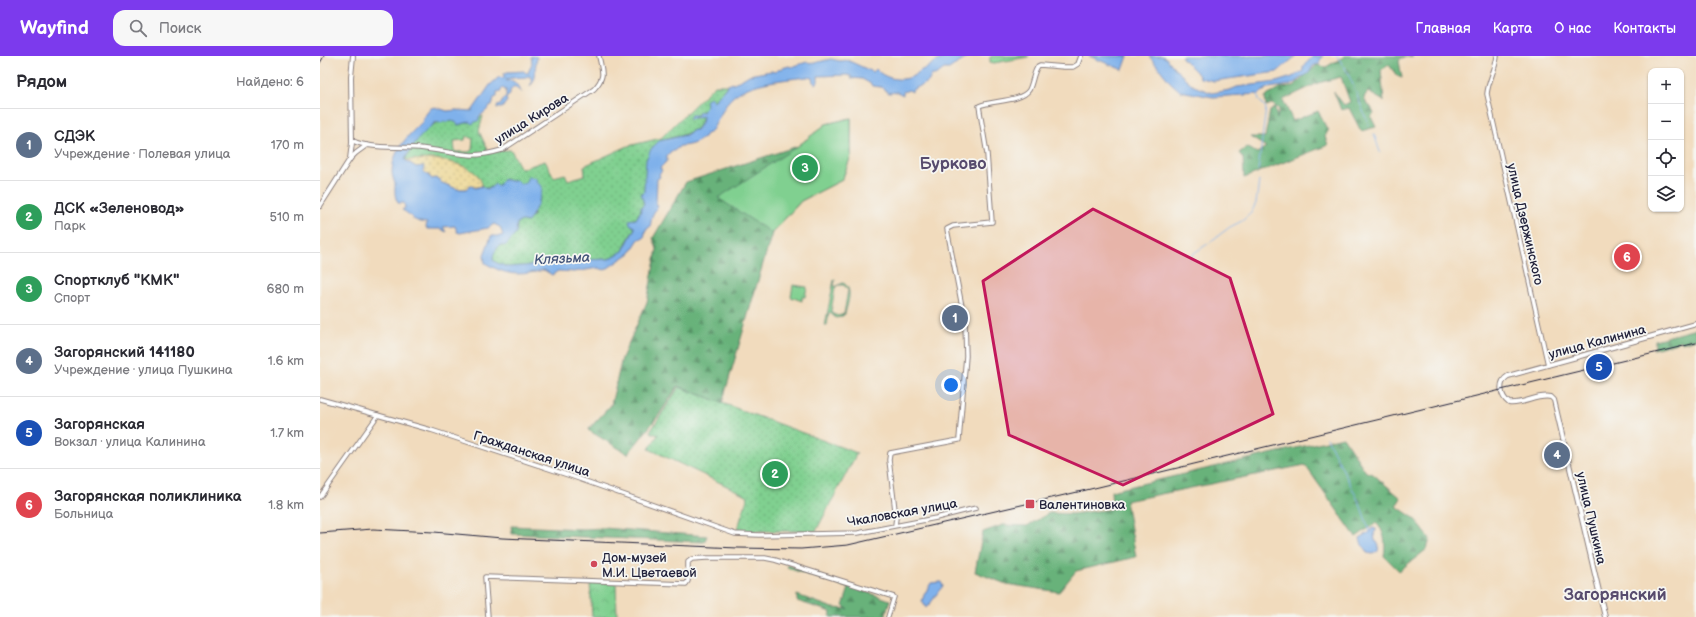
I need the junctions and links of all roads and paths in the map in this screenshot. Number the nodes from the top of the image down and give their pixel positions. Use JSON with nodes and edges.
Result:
{"nodes":[{"id":1,"x":353,"y":56,"type":"edge"},
{"id":2,"x":599,"y":56,"type":"edge"},
{"id":3,"x":1497,"y":56,"type":"edge"},
{"id":4,"x":1081,"y":58,"type":"edge"},
{"id":5,"x":352,"y":140,"type":"junction"},
{"id":6,"x":368,"y":145,"type":"junction"},
{"id":7,"x":350,"y":160,"type":"junction"},
{"id":8,"x":320,"y":206,"type":"edge"},
{"id":9,"x":1696,"y":324,"type":"edge"},
{"id":10,"x":1548,"y":364,"type":"junction"},
{"id":11,"x":320,"y":399,"type":"edge"},
{"id":12,"x":1554,"y":400,"type":"joint"},
{"id":13,"x":378,"y":415,"type":"junction"},
{"id":14,"x":320,"y":496,"type":"edge"},
{"id":15,"x":976,"y":508,"type":"dead end"},
{"id":16,"x":895,"y":525,"type":"junction"},
{"id":17,"x":735,"y":534,"type":"joint"},
{"id":18,"x":488,"y":617,"type":"edge"},
{"id":19,"x":888,"y":617,"type":"edge"},
{"id":20,"x":1605,"y":617,"type":"edge"}],
"edges":[{"from":1,"to":5,"type":"main road"},
{"from":2,"to":6,"type":"street","name":"улица Кирова"},
{"from":3,"to":10,"type":"street","name":"улица Дзержинского"},
{"from":4,"to":16,"type":"street"},
{"from":5,"to":6,"type":"street","name":"улица Кирова"},
{"from":5,"to":7,"type":"main road"},
{"from":6,"to":7,"type":"street"},
{"from":7,"to":8,"type":"main road"},
{"from":9,"to":10,"type":"main road","name":"улица Калинина"},
{"from":10,"to":12,"type":"main road","name":"улица Калинина"},
{"from":11,"to":13,"type":"street","name":"Гражданская улица"},
{"from":12,"to":20,"type":"main road","name":"улица Пушкина"},
{"from":13,"to":14,"type":"street"},
{"from":13,"to":17,"type":"street","name":"Гражданская улица"},
{"from":15,"to":16,"type":"street","name":"Чкаловская улица"},
{"from":16,"to":17,"type":"street","name":"Чкаловская улица"},
{"from":18,"to":19,"type":"street"}]}
